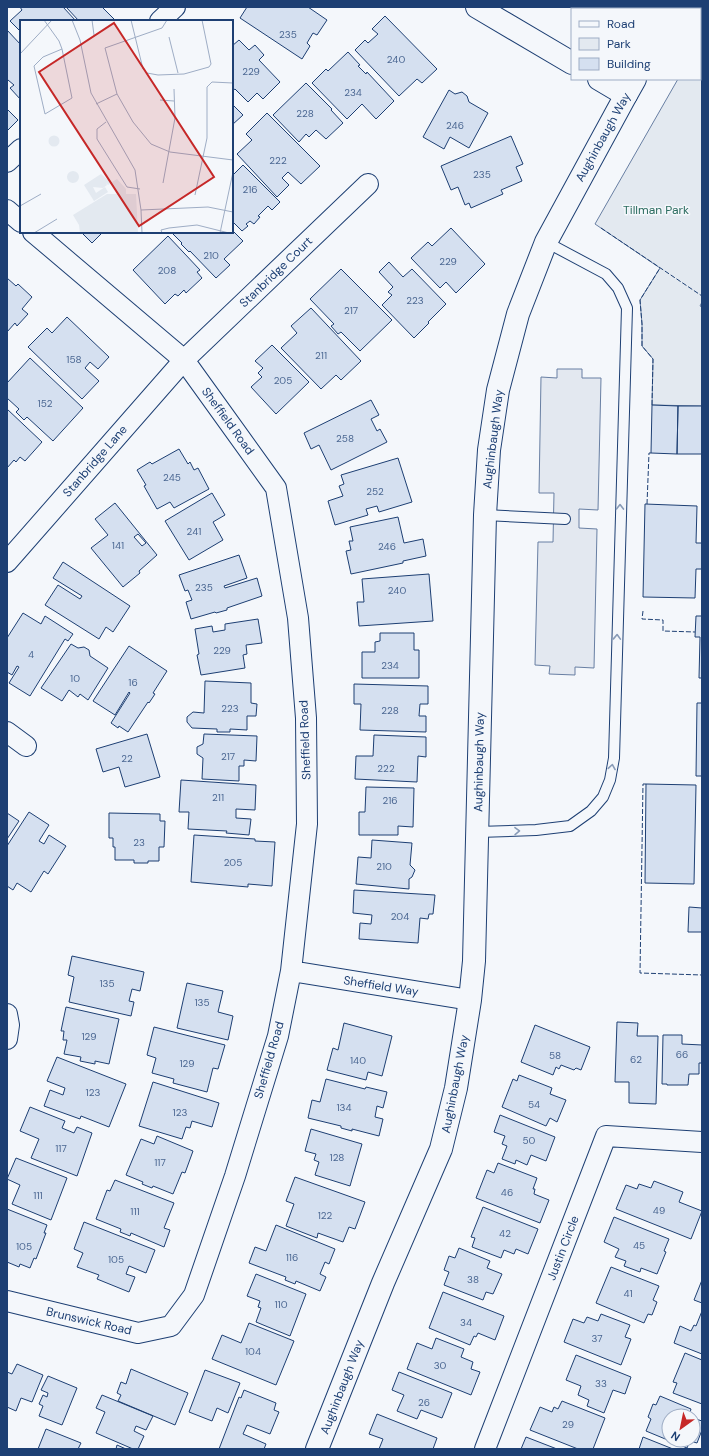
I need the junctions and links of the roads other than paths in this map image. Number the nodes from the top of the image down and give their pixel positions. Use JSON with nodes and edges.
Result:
{"nodes":[{"id":1,"x":175,"y":7,"type":"edge"},
{"id":2,"x":477,"y":7,"type":"edge"},
{"id":3,"x":161,"y":20,"type":"edge"},
{"id":4,"x":571,"y":62,"type":"edge"},
{"id":5,"x":603,"y":80,"type":"edge"},
{"id":6,"x":630,"y":87,"type":"edge"},
{"id":7,"x":20,"y":150,"type":"edge"},
{"id":8,"x":7,"y":162,"type":"edge"},
{"id":9,"x":368,"y":184,"type":"dead end"},
{"id":10,"x":7,"y":210,"type":"edge"},
{"id":11,"x":20,"y":221,"type":"edge"},
{"id":12,"x":34,"y":233,"type":"edge"},
{"id":13,"x":546,"y":242,"type":"junction"},
{"id":14,"x":184,"y":360,"type":"junction"},
{"id":15,"x":485,"y":515,"type":"junction"},
{"id":16,"x":565,"y":519,"type":"dead end"},
{"id":17,"x":7,"y":562,"type":"edge"},
{"id":18,"x":7,"y":732,"type":"edge"},
{"id":19,"x":26,"y":746,"type":"dead end"},
{"id":20,"x":478,"y":832,"type":"junction"},
{"id":21,"x":291,"y":972,"type":"junction"},
{"id":22,"x":470,"y":1000,"type":"junction"},
{"id":23,"x":7,"y":1014,"type":"edge"},
{"id":24,"x":7,"y":1039,"type":"edge"},
{"id":25,"x":702,"y":1142,"type":"edge"},
{"id":26,"x":7,"y":1302,"type":"edge"},
{"id":27,"x":171,"y":1326,"type":"joint"},
{"id":28,"x":317,"y":1449,"type":"edge"},
{"id":29,"x":485,"y":1449,"type":"edge"}],
"edges":[{"from":1,"to":3,"type":"street"},
{"from":2,"to":4,"type":"street"},
{"from":5,"to":6,"type":"street"},
{"from":6,"to":13,"type":"street","name":"Aughinbaugh Way"},
{"from":7,"to":8,"type":"street"},
{"from":9,"to":14,"type":"street","name":"Stanbridge Court"},
{"from":10,"to":11,"type":"street"},
{"from":12,"to":14,"type":"street","name":"Sheffield Road"},
{"from":13,"to":15,"type":"street","name":"Aughinbaugh Way"},
{"from":20,"to":13,"type":"lane","one_way":true},
{"from":14,"to":17,"type":"street","name":"Stanbridge Lane"},
{"from":14,"to":21,"type":"street","name":"Sheffield Road"},
{"from":15,"to":16,"type":"lane"},
{"from":15,"to":20,"type":"street","name":"Aughinbaugh Way"},
{"from":18,"to":19,"type":"street"},
{"from":20,"to":22,"type":"street","name":"Aughinbaugh Way"},
{"from":21,"to":22,"type":"street","name":"Sheffield Way"},
{"from":21,"to":27,"type":"street","name":"Sheffield Road"},
{"from":22,"to":28,"type":"street","name":"Aughinbaugh Way"},
{"from":23,"to":24,"type":"street"},
{"from":25,"to":29,"type":"street","name":"Justin Circle"},
{"from":26,"to":27,"type":"street","name":"Brunswick Road"}]}
